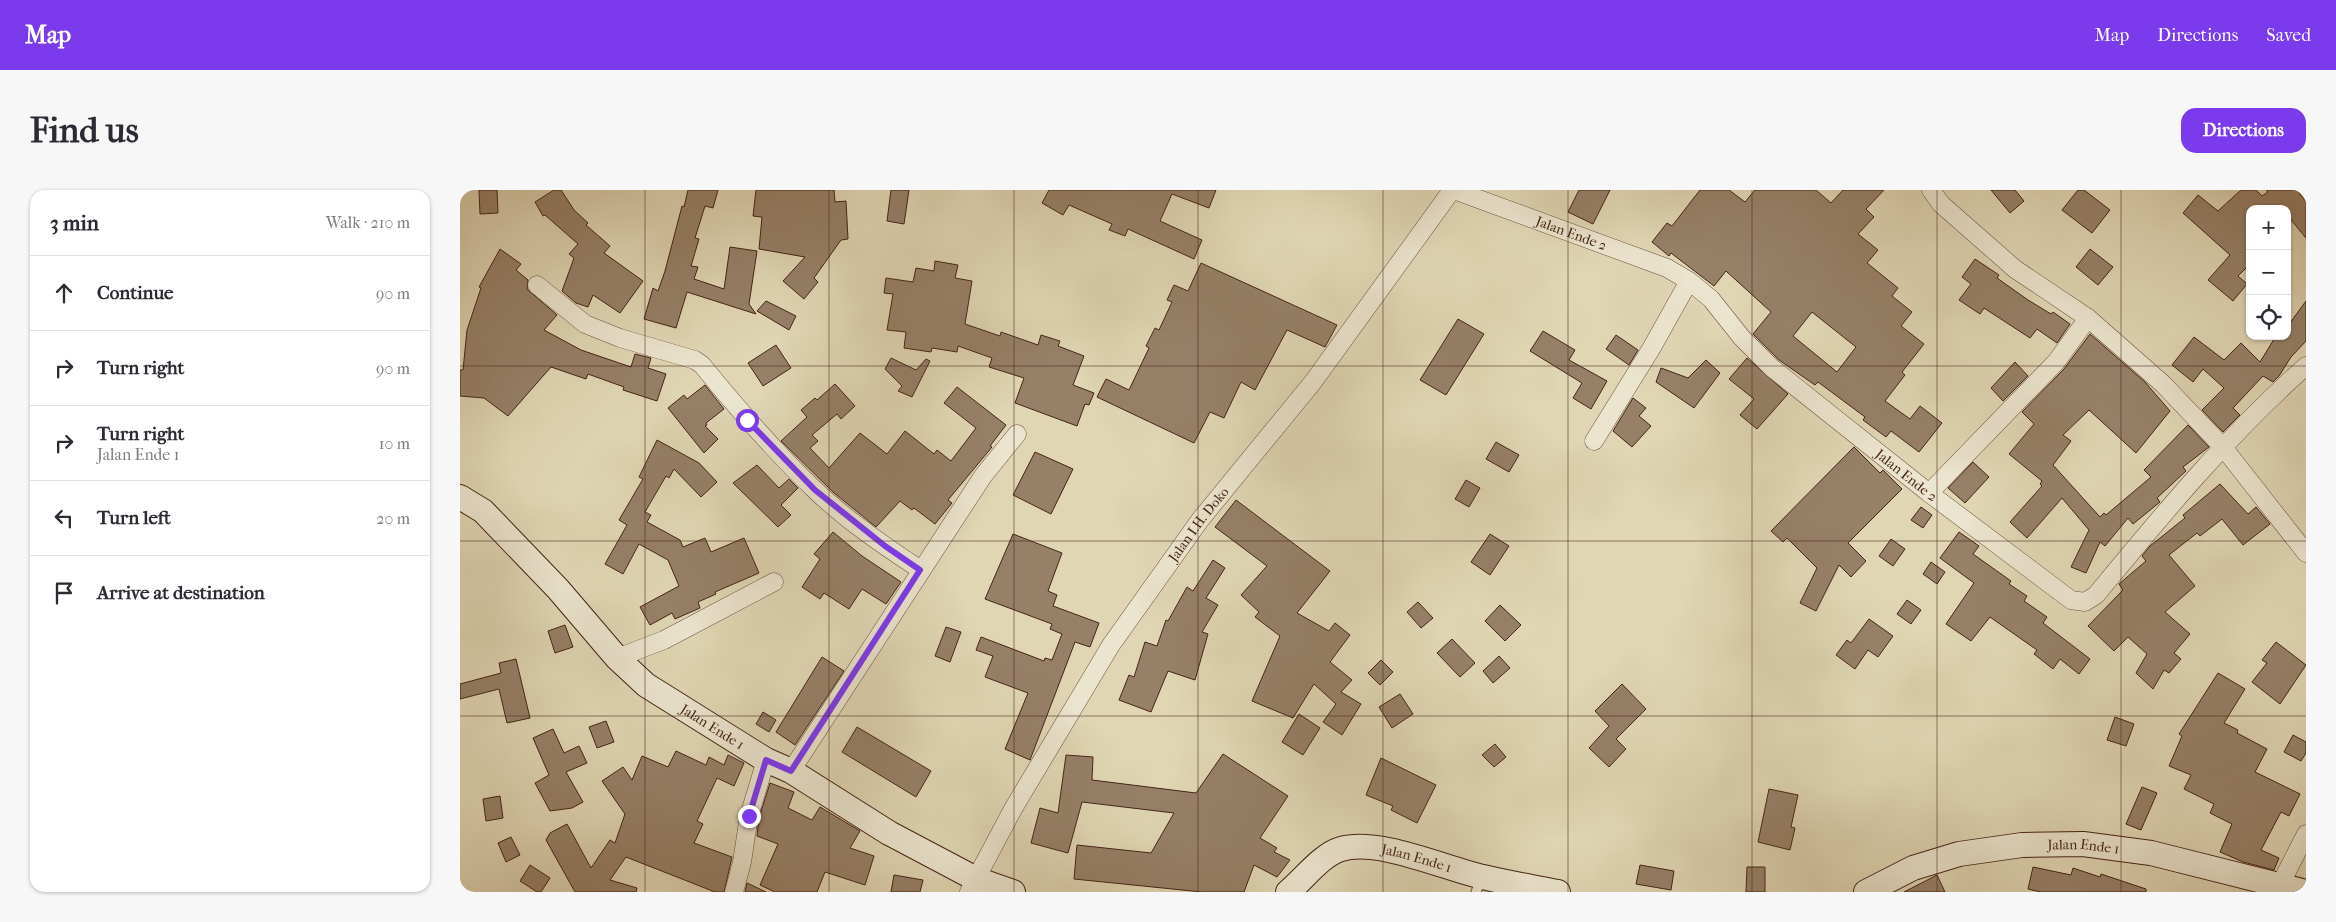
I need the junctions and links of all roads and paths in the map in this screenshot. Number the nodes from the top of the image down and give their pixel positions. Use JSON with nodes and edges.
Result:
{"nodes":[{"id":1,"x":1931,"y":190,"type":"edge"},
{"id":2,"x":1446,"y":192,"type":"edge"},
{"id":3,"x":1689,"y":280,"type":"junction"},
{"id":4,"x":537,"y":285,"type":"dead end"},
{"id":5,"x":2088,"y":318,"type":"junction"},
{"id":6,"x":2306,"y":366,"type":"edge"},
{"id":7,"x":1017,"y":434,"type":"dead end"},
{"id":8,"x":1594,"y":441,"type":"dead end"},
{"id":9,"x":2223,"y":447,"type":"junction"},
{"id":10,"x":1929,"y":493,"type":"junction"},
{"id":11,"x":460,"y":497,"type":"edge"},
{"id":12,"x":2306,"y":552,"type":"edge"},
{"id":13,"x":920,"y":570,"type":"junction"},
{"id":14,"x":774,"y":582,"type":"dead end"},
{"id":15,"x":617,"y":658,"type":"junction"},
{"id":16,"x":766,"y":760,"type":"junction"},
{"id":17,"x":791,"y":771,"type":"junction"},
{"id":18,"x":2306,"y":834,"type":"edge"},
{"id":19,"x":1479,"y":884,"type":"edge"},
{"id":20,"x":973,"y":886,"type":"edge"},
{"id":21,"x":2280,"y":886,"type":"junction"},
{"id":22,"x":734,"y":892,"type":"edge"},
{"id":23,"x":1014,"y":892,"type":"edge"},
{"id":24,"x":1288,"y":892,"type":"edge"},
{"id":25,"x":1558,"y":892,"type":"edge"},
{"id":26,"x":1866,"y":892,"type":"edge"},
{"id":27,"x":2306,"y":892,"type":"edge"}],
"edges":[{"from":1,"to":5,"type":"street"},
{"from":2,"to":3,"type":"street","name":"Jalan Ende 2"},
{"from":2,"to":20,"type":"street","name":"Jalan I.H. Doko"},
{"from":3,"to":8,"type":"street"},
{"from":3,"to":10,"type":"street","name":"Jalan Ende 2"},
{"from":4,"to":13,"type":"street"},
{"from":5,"to":9,"type":"street"},
{"from":5,"to":10,"type":"street"},
{"from":6,"to":9,"type":"street","name":"Jalan Ende 2"},
{"from":7,"to":13,"type":"street"},
{"from":9,"to":10,"type":"street","name":"Jalan Ende 2"},
{"from":9,"to":12,"type":"street"},
{"from":11,"to":15,"type":"street","name":"Jalan Ende 1"},
{"from":13,"to":17,"type":"street"},
{"from":14,"to":15,"type":"street"},
{"from":15,"to":16,"type":"street","name":"Jalan Ende 1"},
{"from":16,"to":17,"type":"street","name":"Jalan Ende 1"},
{"from":16,"to":22,"type":"street"},
{"from":17,"to":20,"type":"street","name":"Jalan Ende 1"},
{"from":18,"to":21,"type":"street"},
{"from":19,"to":24,"type":"street","name":"Jalan Ende 1"},
{"from":19,"to":25,"type":"street","name":"Jalan Ende 1"},
{"from":20,"to":23,"type":"street","name":"Jalan Ende 1"},
{"from":21,"to":26,"type":"street","name":"Jalan Ende 1"},
{"from":21,"to":27,"type":"street","name":"Jalan Ende 1"}]}
